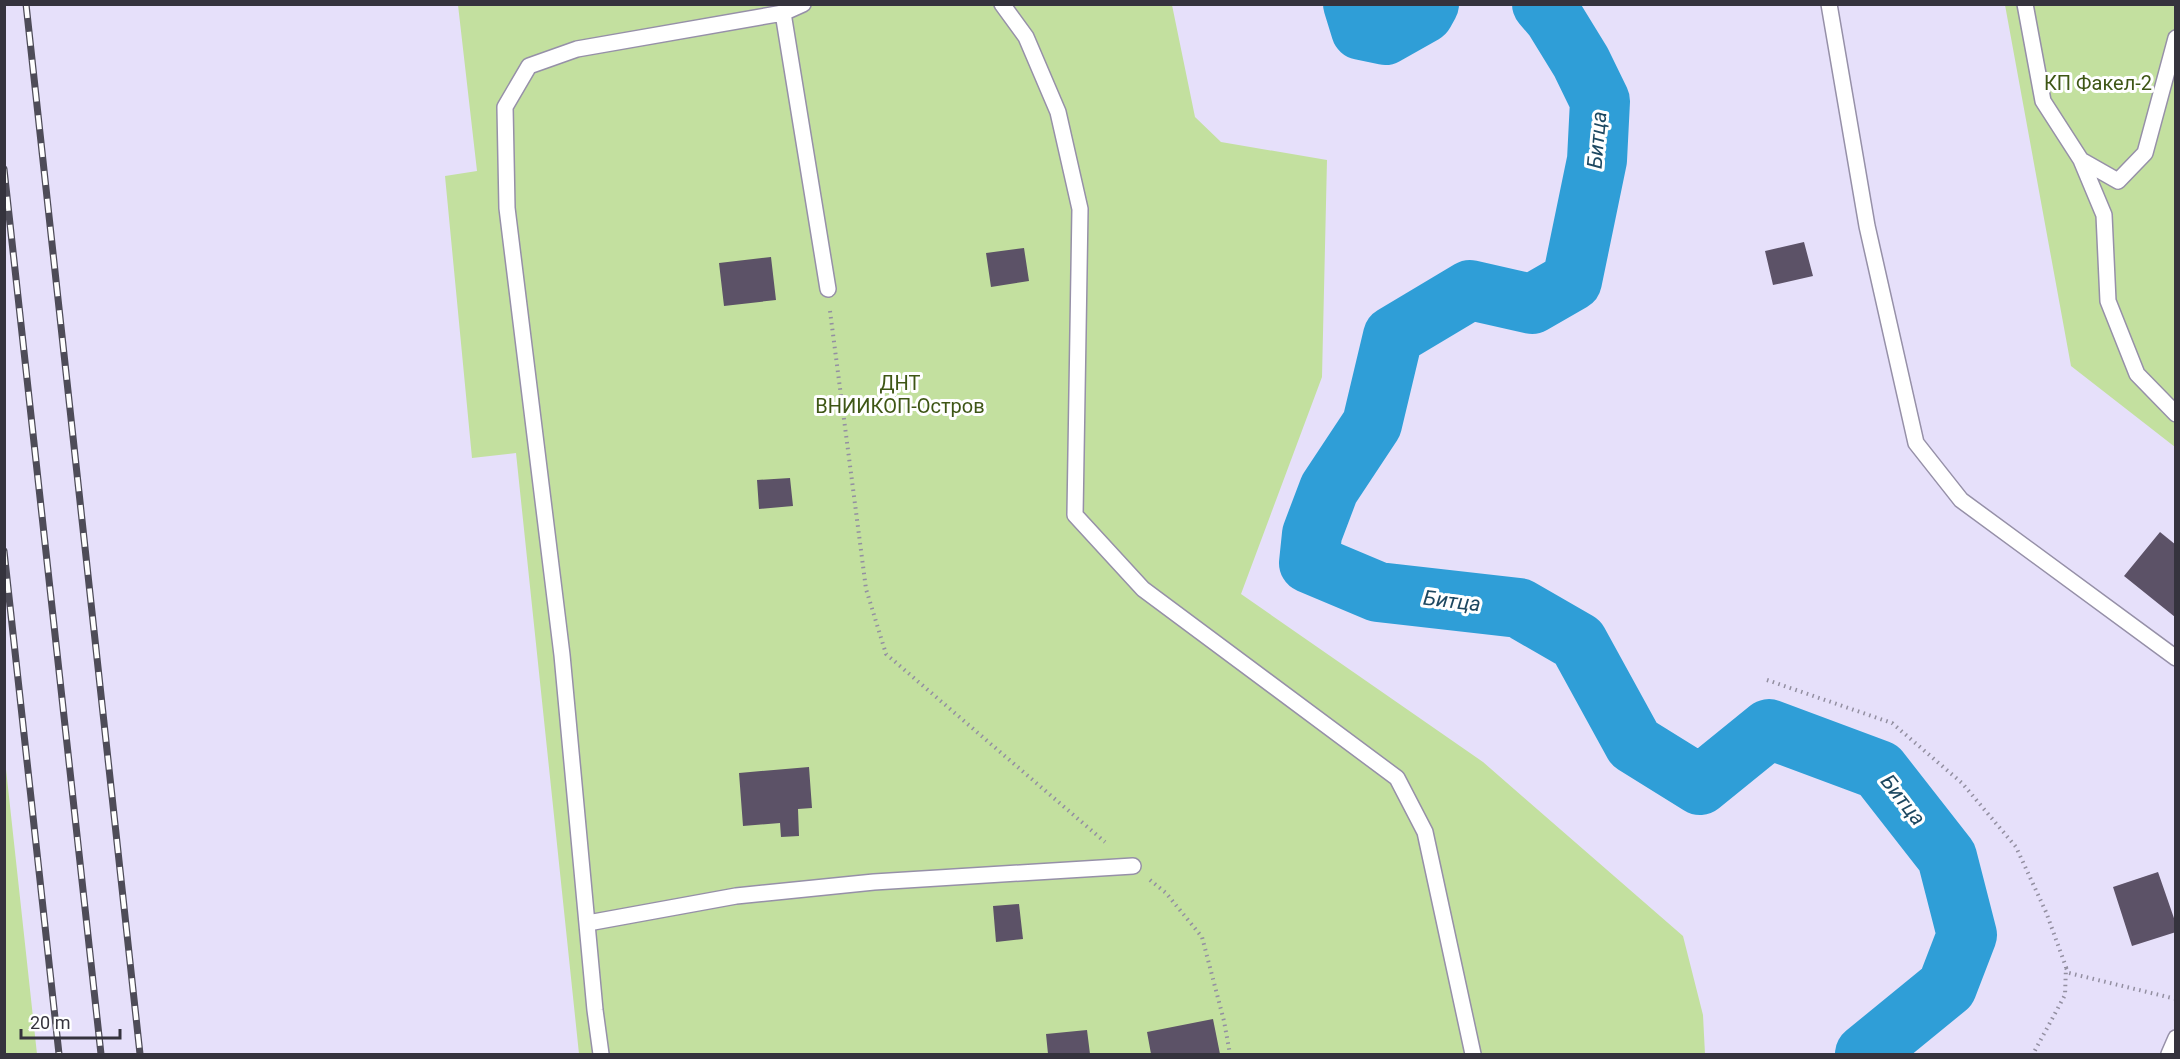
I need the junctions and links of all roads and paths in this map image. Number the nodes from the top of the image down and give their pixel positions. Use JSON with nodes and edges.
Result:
{"nodes":[{"id":1,"x":803,"y":4,"type":"edge"},
{"id":2,"x":1002,"y":4,"type":"edge"},
{"id":3,"x":1829,"y":4,"type":"edge"},
{"id":4,"x":2025,"y":4,"type":"edge"},
{"id":5,"x":783,"y":13,"type":"junction"},
{"id":6,"x":2175,"y":38,"type":"edge"},
{"id":7,"x":2081,"y":160,"type":"junction"},
{"id":8,"x":828,"y":289,"type":"joint"},
{"id":9,"x":2175,"y":414,"type":"edge"},
{"id":10,"x":2175,"y":658,"type":"edge"},
{"id":11,"x":1767,"y":680,"type":"dead end"},
{"id":12,"x":1133,"y":866,"type":"junction"},
{"id":13,"x":588,"y":923,"type":"junction"},
{"id":14,"x":2066,"y":967,"type":"junction"},
{"id":15,"x":2175,"y":999,"type":"edge"},
{"id":16,"x":2175,"y":1038,"type":"edge"},
{"id":17,"x":601,"y":1054,"type":"edge"},
{"id":18,"x":1230,"y":1054,"type":"edge"},
{"id":19,"x":1473,"y":1054,"type":"edge"},
{"id":20,"x":2034,"y":1054,"type":"edge"},
{"id":21,"x":2169,"y":1054,"type":"edge"}],
"edges":[{"from":1,"to":5,"type":"lane"},
{"from":2,"to":19,"type":"lane"},
{"from":3,"to":10,"type":"lane"},
{"from":4,"to":7,"type":"lane"},
{"from":5,"to":8,"type":"lane"},
{"from":5,"to":13,"type":"lane"},
{"from":6,"to":7,"type":"lane"},
{"from":7,"to":9,"type":"lane"},
{"from":8,"to":12,"type":"path"},
{"from":11,"to":14,"type":"path"},
{"from":12,"to":13,"type":"lane"},
{"from":12,"to":18,"type":"path"},
{"from":13,"to":17,"type":"lane"},
{"from":14,"to":15,"type":"path"},
{"from":14,"to":20,"type":"path"},
{"from":16,"to":21,"type":"lane"}]}
